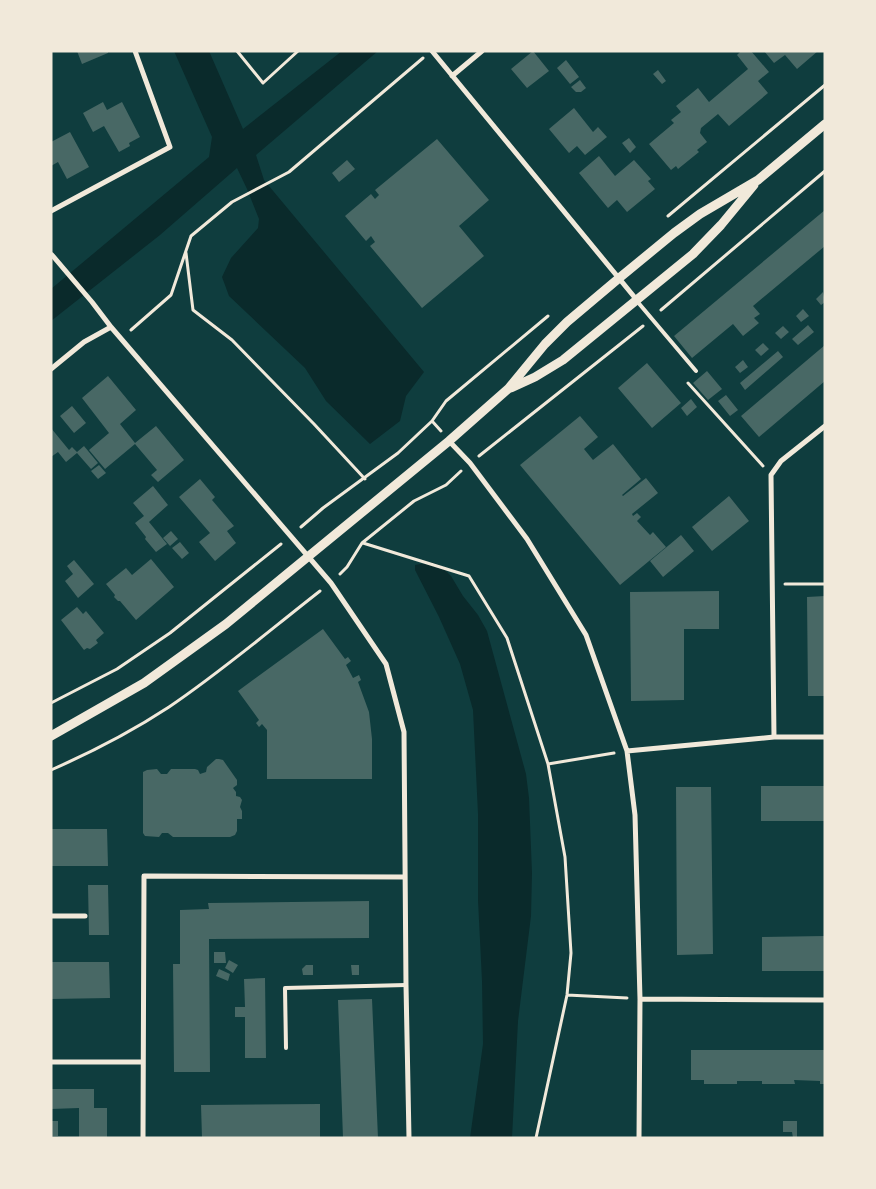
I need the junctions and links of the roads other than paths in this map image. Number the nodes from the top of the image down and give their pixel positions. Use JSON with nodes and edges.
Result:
{"nodes":[{"id":1,"x":135,"y":51,"type":"edge"},
{"id":2,"x":432,"y":51,"type":"edge"},
{"id":3,"x":482,"y":51,"type":"edge"},
{"id":4,"x":452,"y":76,"type":"junction"},
{"id":5,"x":825,"y":124,"type":"edge"},
{"id":6,"x":758,"y":180,"type":"junction"},
{"id":7,"x":51,"y":211,"type":"edge"},
{"id":8,"x":51,"y":254,"type":"edge"},
{"id":9,"x":618,"y":279,"type":"junction"},
{"id":10,"x":636,"y":299,"type":"junction"},
{"id":11,"x":111,"y":327,"type":"junction"},
{"id":12,"x":51,"y":369,"type":"edge"},
{"id":13,"x":696,"y":371,"type":"dead end"},
{"id":14,"x":508,"y":389,"type":"junction"},
{"id":15,"x":825,"y":426,"type":"edge"},
{"id":16,"x":450,"y":440,"type":"junction"},
{"id":17,"x":309,"y":556,"type":"junction"},
{"id":18,"x":51,"y":736,"type":"edge"},
{"id":19,"x":774,"y":737,"type":"junction"},
{"id":20,"x":825,"y":737,"type":"edge"},
{"id":21,"x":627,"y":750,"type":"junction"},
{"id":22,"x":405,"y":877,"type":"junction"},
{"id":23,"x":51,"y":916,"type":"edge"},
{"id":24,"x":85,"y":916,"type":"dead end"},
{"id":25,"x":406,"y":985,"type":"junction"},
{"id":26,"x":640,"y":999,"type":"junction"},
{"id":27,"x":825,"y":1000,"type":"edge"},
{"id":28,"x":286,"y":1048,"type":"dead end"},
{"id":29,"x":51,"y":1062,"type":"edge"},
{"id":30,"x":143,"y":1062,"type":"junction"},
{"id":31,"x":143,"y":1138,"type":"edge"},
{"id":32,"x":409,"y":1138,"type":"edge"},
{"id":33,"x":639,"y":1138,"type":"edge"}],
"edges":[{"from":1,"to":7,"type":"street"},
{"from":2,"to":4,"type":"street"},
{"from":3,"to":4,"type":"street"},
{"from":4,"to":9,"type":"street"},
{"from":5,"to":6,"type":"street"},
{"from":6,"to":9,"type":"street"},
{"from":6,"to":10,"type":"street"},
{"from":8,"to":11,"type":"street"},
{"from":9,"to":10,"type":"street"},
{"from":9,"to":14,"type":"street"},
{"from":10,"to":13,"type":"lane"},
{"from":10,"to":14,"type":"street"},
{"from":11,"to":12,"type":"street"},
{"from":11,"to":17,"type":"street"},
{"from":14,"to":16,"type":"street"},
{"from":15,"to":19,"type":"street"},
{"from":16,"to":17,"type":"street"},
{"from":16,"to":21,"type":"street"},
{"from":17,"to":18,"type":"street"},
{"from":17,"to":22,"type":"street"},
{"from":19,"to":20,"type":"street"},
{"from":19,"to":21,"type":"street"},
{"from":21,"to":26,"type":"street"},
{"from":22,"to":25,"type":"street"},
{"from":22,"to":30,"type":"street"},
{"from":23,"to":24,"type":"street"},
{"from":25,"to":28,"type":"lane"},
{"from":25,"to":32,"type":"street"},
{"from":26,"to":27,"type":"street"},
{"from":26,"to":33,"type":"street"},
{"from":29,"to":30,"type":"street"},
{"from":30,"to":31,"type":"street"}]}
